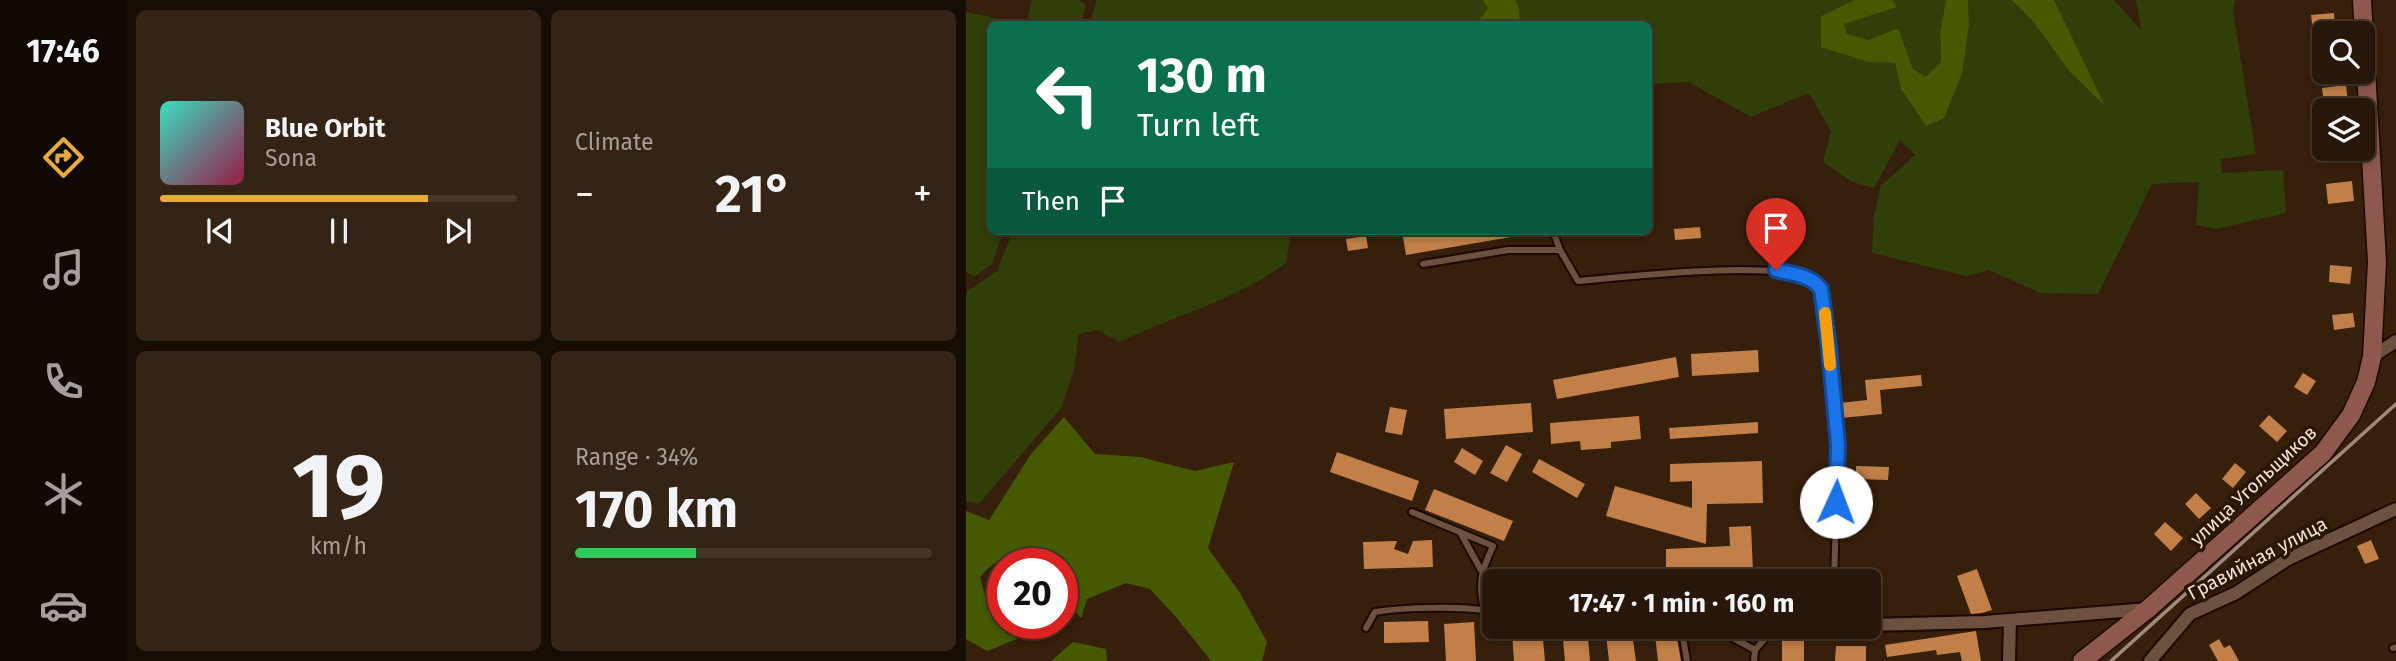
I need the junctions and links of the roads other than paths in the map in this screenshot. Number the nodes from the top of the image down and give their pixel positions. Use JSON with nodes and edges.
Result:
{"nodes":[{"id":1,"x":2362,"y":0,"type":"edge"},
{"id":2,"x":1554,"y":235,"type":"edge"},
{"id":3,"x":1560,"y":250,"type":"junction"},
{"id":4,"x":1423,"y":264,"type":"dead end"},
{"id":5,"x":2396,"y":341,"type":"edge"},
{"id":6,"x":2372,"y":357,"type":"junction"},
{"id":7,"x":2396,"y":509,"type":"edge"},
{"id":8,"x":1412,"y":512,"type":"dead end"},
{"id":9,"x":1460,"y":532,"type":"junction"},
{"id":10,"x":1834,"y":569,"type":"edge"},
{"id":11,"x":1481,"y":570,"type":"junction"},
{"id":12,"x":1482,"y":600,"type":"edge"},
{"id":13,"x":2148,"y":609,"type":"junction"},
{"id":14,"x":1482,"y":610,"type":"edge"},
{"id":15,"x":2010,"y":620,"type":"junction"},
{"id":16,"x":1881,"y":625,"type":"edge"},
{"id":17,"x":1366,"y":628,"type":"dead end"},
{"id":18,"x":1683,"y":639,"type":"edge"},
{"id":19,"x":1735,"y":639,"type":"edge"},
{"id":20,"x":1765,"y":639,"type":"edge"},
{"id":21,"x":1755,"y":650,"type":"junction"},
{"id":22,"x":1687,"y":661,"type":"edge"},
{"id":23,"x":1754,"y":661,"type":"edge"},
{"id":24,"x":2010,"y":661,"type":"edge"},
{"id":25,"x":2082,"y":661,"type":"edge"},
{"id":26,"x":2151,"y":661,"type":"edge"}],
"edges":[{"from":1,"to":6,"type":"street","name":"улица Угольщиков"},
{"from":2,"to":3,"type":"lane"},
{"from":3,"to":4,"type":"lane"},
{"from":3,"to":10,"type":"lane"},
{"from":5,"to":6,"type":"street"},
{"from":6,"to":13,"type":"street","name":"улица Угольщиков"},
{"from":7,"to":26,"type":"street","name":"Гравийная улица"},
{"from":8,"to":9,"type":"lane"},
{"from":9,"to":11,"type":"lane"},
{"from":9,"to":11,"type":"lane"},
{"from":11,"to":12,"type":"lane"},
{"from":13,"to":15,"type":"street"},
{"from":13,"to":25,"type":"street","name":"улица Угольщиков"},
{"from":14,"to":17,"type":"lane"},
{"from":15,"to":16,"type":"street"},
{"from":15,"to":24,"type":"street"},
{"from":18,"to":22,"type":"lane"},
{"from":19,"to":21,"type":"lane"},
{"from":20,"to":21,"type":"lane"},
{"from":21,"to":23,"type":"lane"}]}
